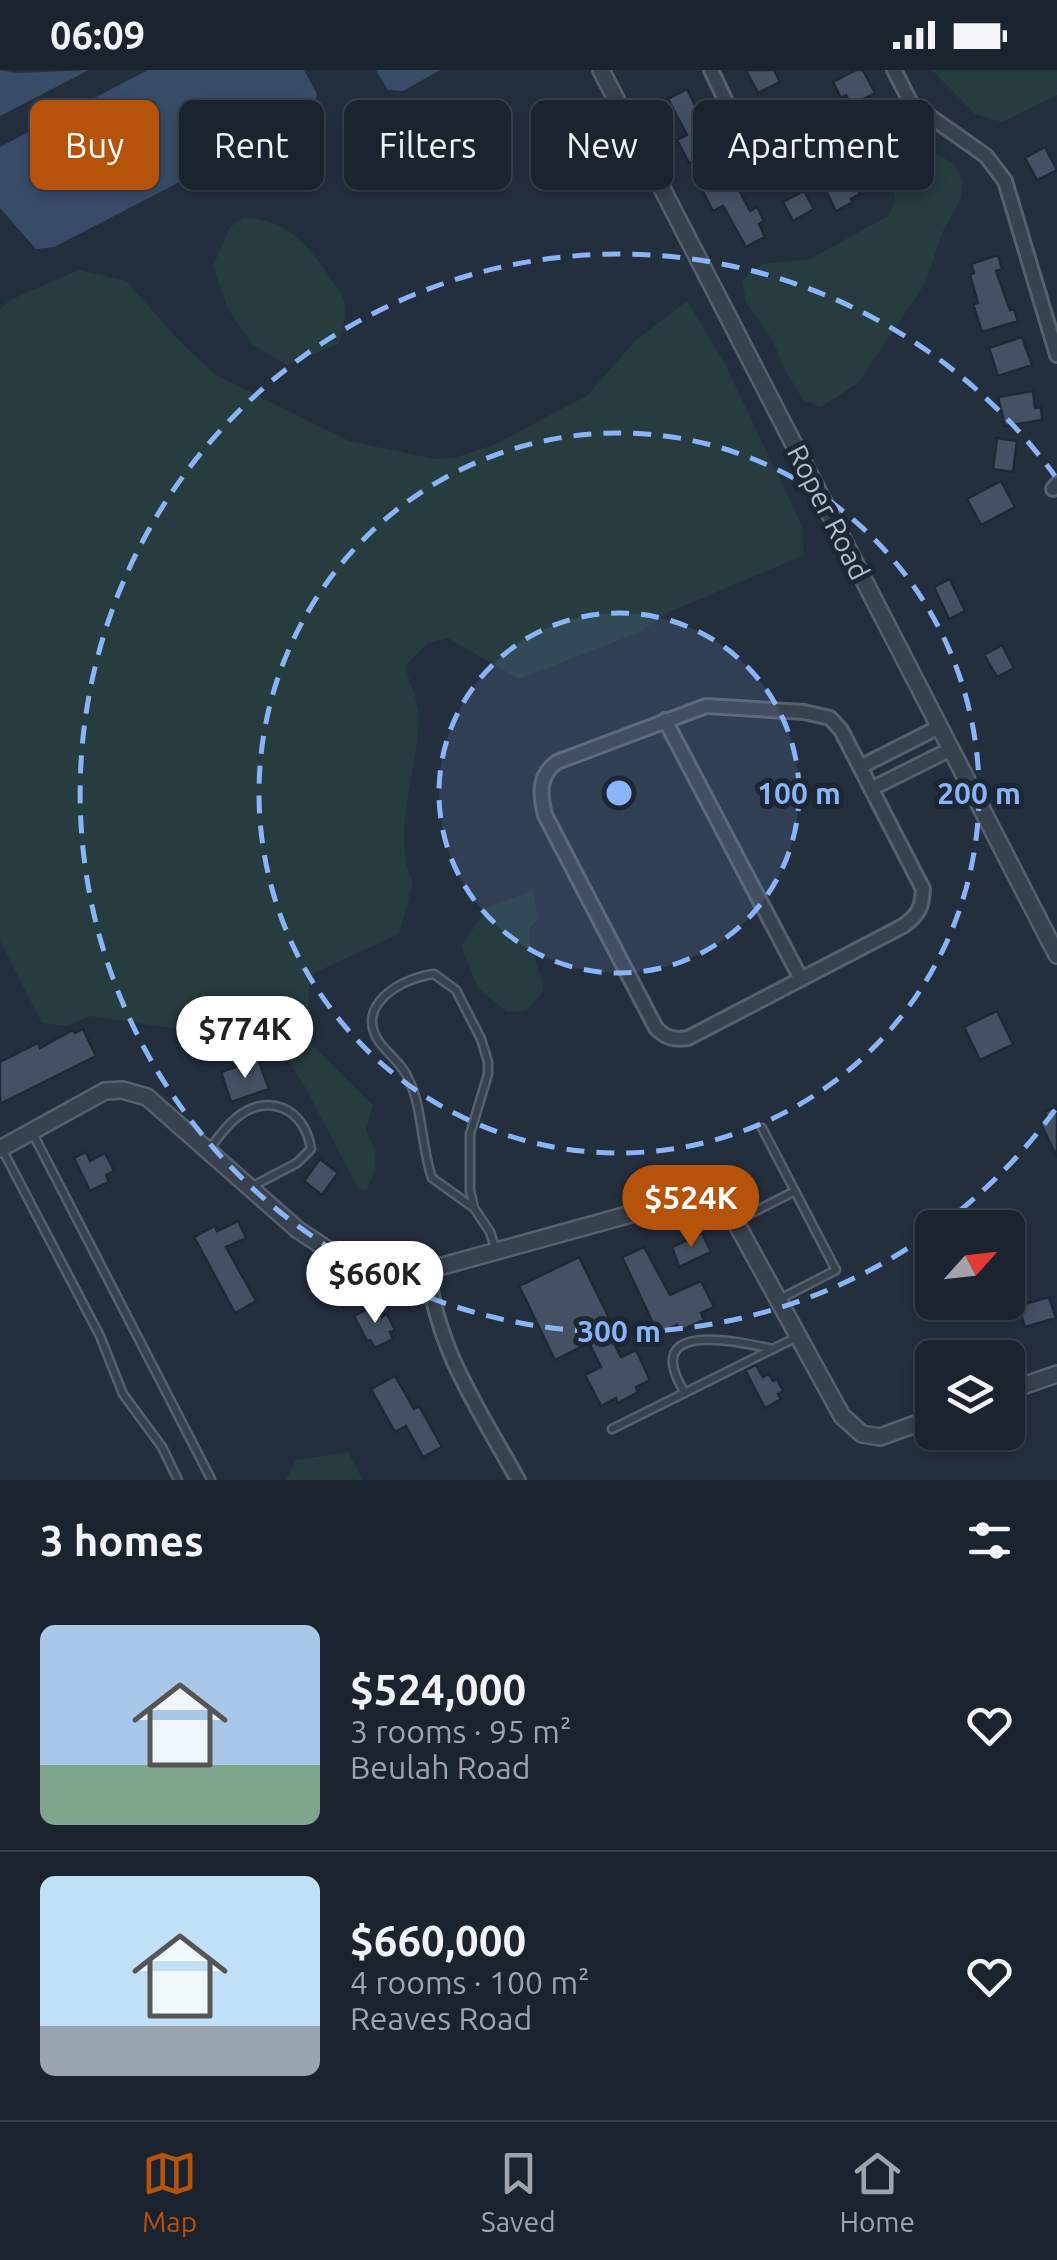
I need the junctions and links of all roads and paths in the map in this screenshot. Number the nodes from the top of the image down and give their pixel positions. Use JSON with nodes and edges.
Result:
{"nodes":[{"id":1,"x":602,"y":70,"type":"edge"},
{"id":2,"x":710,"y":70,"type":"edge"},
{"id":3,"x":894,"y":70,"type":"edge"},
{"id":4,"x":726,"y":100,"type":"edge"},
{"id":5,"x":909,"y":100,"type":"edge"},
{"id":6,"x":934,"y":119,"type":"edge"},
{"id":7,"x":1057,"y":355,"type":"edge"},
{"id":8,"x":665,"y":720,"type":"junction"},
{"id":9,"x":940,"y":727,"type":"junction"},
{"id":10,"x":951,"y":749,"type":"junction"},
{"id":11,"x":860,"y":767,"type":"junction"},
{"id":12,"x":872,"y":789,"type":"junction"},
{"id":13,"x":1057,"y":955,"type":"edge"},
{"id":14,"x":800,"y":979,"type":"junction"},
{"id":15,"x":762,"y":1128,"type":"dead end"},
{"id":16,"x":32,"y":1131,"type":"junction"},
{"id":17,"x":1,"y":1148,"type":"edge"},
{"id":18,"x":208,"y":1150,"type":"junction"},
{"id":19,"x":250,"y":1188,"type":"junction"},
{"id":20,"x":795,"y":1191,"type":"junction"},
{"id":21,"x":474,"y":1208,"type":"junction"},
{"id":22,"x":735,"y":1221,"type":"junction"},
{"id":23,"x":496,"y":1251,"type":"junction"},
{"id":24,"x":428,"y":1270,"type":"junction"},
{"id":25,"x":778,"y":1300,"type":"junction"},
{"id":26,"x":798,"y":1337,"type":"junction"},
{"id":27,"x":773,"y":1349,"type":"junction"},
{"id":28,"x":1057,"y":1374,"type":"edge"},
{"id":29,"x":1025,"y":1386,"type":"edge"},
{"id":30,"x":685,"y":1393,"type":"junction"},
{"id":31,"x":915,"y":1424,"type":"edge"},
{"id":32,"x":612,"y":1428,"type":"dead end"},
{"id":33,"x":211,"y":1478,"type":"edge"},
{"id":34,"x":178,"y":1480,"type":"edge"},
{"id":35,"x":518,"y":1480,"type":"edge"}],
"edges":[{"from":1,"to":9,"type":"street","name":"Roper Road"},
{"from":2,"to":4,"type":"street"},
{"from":3,"to":5,"type":"street"},
{"from":6,"to":7,"type":"street"},
{"from":8,"to":11,"type":"street"},
{"from":8,"to":14,"type":"street"},
{"from":8,"to":14,"type":"street"},
{"from":9,"to":10,"type":"street","name":"Roper Road"},
{"from":9,"to":11,"type":"street"},
{"from":10,"to":12,"type":"street"},
{"from":10,"to":13,"type":"street","name":"Roper Road"},
{"from":11,"to":12,"type":"street"},
{"from":12,"to":14,"type":"street"},
{"from":15,"to":20,"type":"lane"},
{"from":16,"to":17,"type":"street"},
{"from":16,"to":18,"type":"street"},
{"from":16,"to":33,"type":"lane"},
{"from":17,"to":34,"type":"lane"},
{"from":18,"to":19,"type":"street"},
{"from":18,"to":19,"type":"lane"},
{"from":19,"to":24,"type":"street"},
{"from":20,"to":22,"type":"lane"},
{"from":20,"to":25,"type":"lane"},
{"from":21,"to":21,"type":"lane"},
{"from":21,"to":23,"type":"lane"},
{"from":22,"to":23,"type":"street"},
{"from":22,"to":25,"type":"street"},
{"from":23,"to":24,"type":"street"},
{"from":24,"to":35,"type":"street"},
{"from":25,"to":26,"type":"street"},
{"from":26,"to":27,"type":"lane"},
{"from":26,"to":31,"type":"street"},
{"from":27,"to":30,"type":"lane"},
{"from":27,"to":30,"type":"lane"},
{"from":28,"to":29,"type":"street"},
{"from":30,"to":32,"type":"lane"}]}
